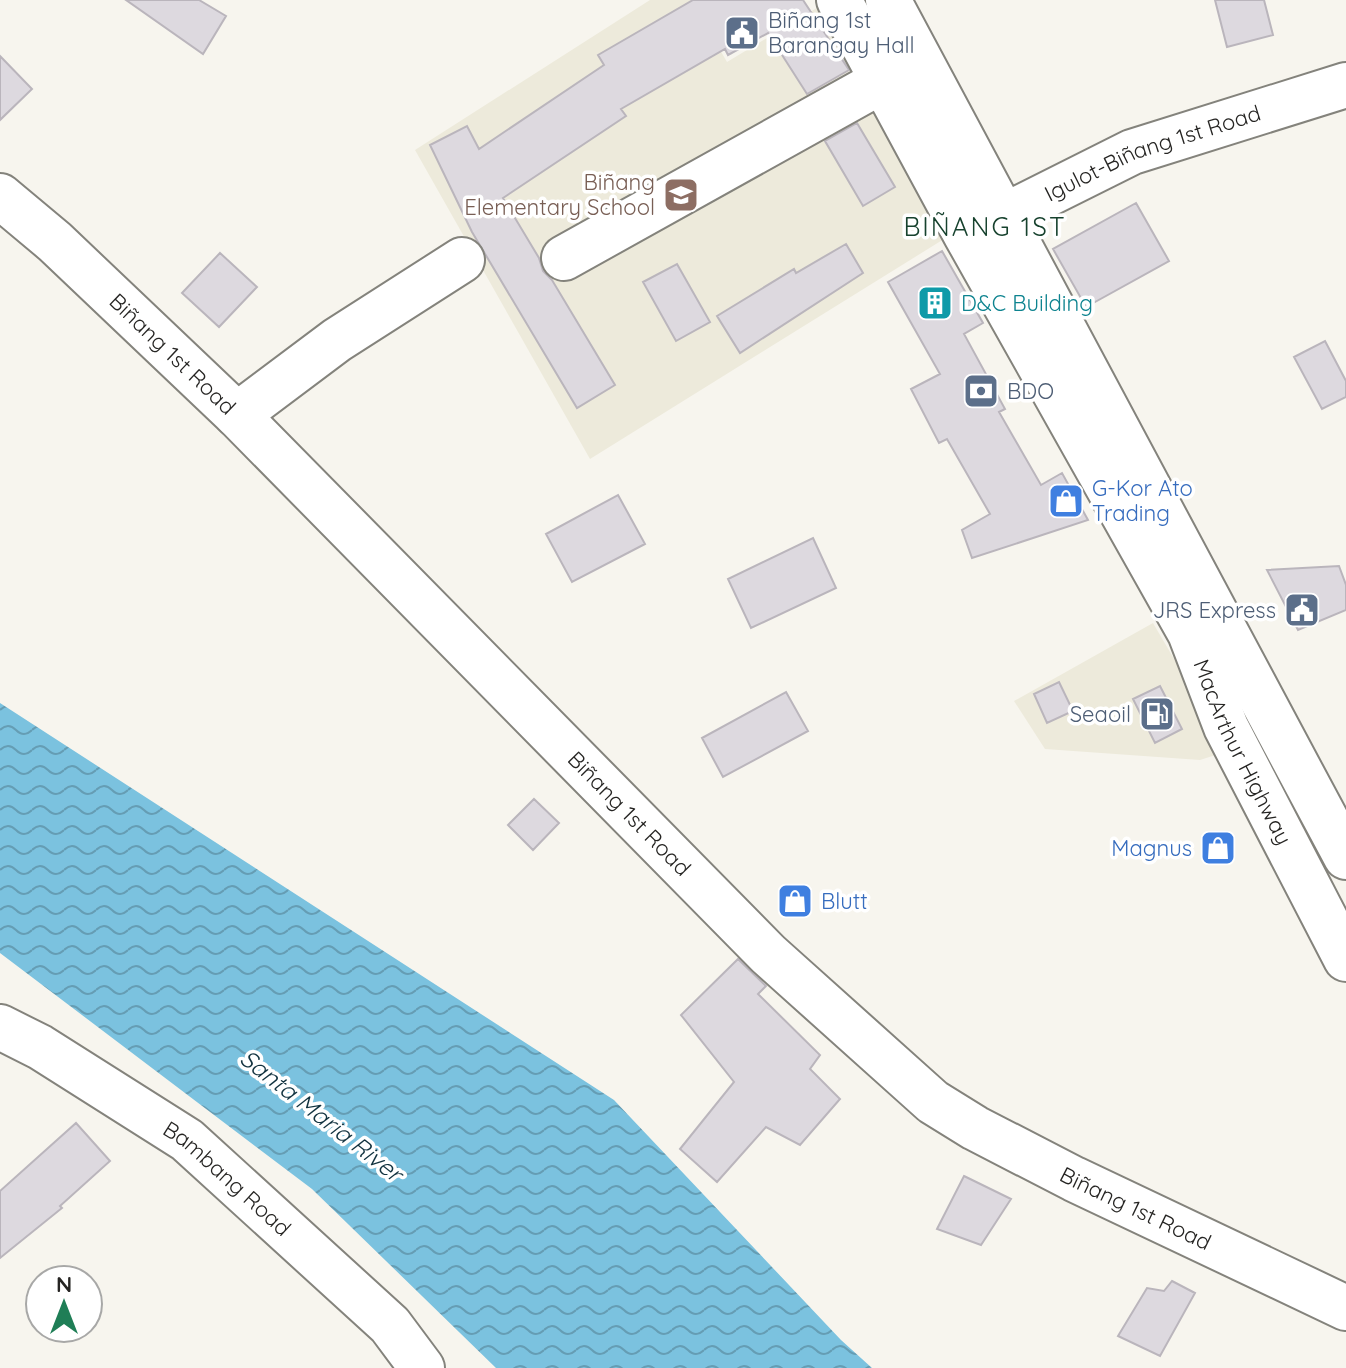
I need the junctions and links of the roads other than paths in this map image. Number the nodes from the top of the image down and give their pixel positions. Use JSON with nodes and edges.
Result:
{"nodes":[{"id":1,"x":839,"y":0,"type":"edge"},
{"id":2,"x":888,"y":0,"type":"edge"},
{"id":3,"x":882,"y":81,"type":"junction"},
{"id":4,"x":1346,"y":85,"type":"edge"},
{"id":5,"x":0,"y":196,"type":"edge"},
{"id":6,"x":984,"y":225,"type":"junction"},
{"id":7,"x":564,"y":258,"type":"dead end"},
{"id":8,"x":462,"y":260,"type":"dead end"},
{"id":9,"x":237,"y":415,"type":"junction"},
{"id":10,"x":1346,"y":857,"type":"edge"},
{"id":11,"x":1346,"y":959,"type":"edge"},
{"id":12,"x":0,"y":1027,"type":"edge"},
{"id":13,"x":1346,"y":1308,"type":"edge"},
{"id":14,"x":422,"y":1368,"type":"edge"}],
"edges":[{"from":1,"to":3,"type":"main road","name":"MacArthur Highway"},
{"from":2,"to":6,"type":"main road","name":"MacArthur Highway"},
{"from":3,"to":6,"type":"main road","name":"MacArthur Highway"},
{"from":3,"to":7,"type":"main road"},
{"from":4,"to":6,"type":"main road","name":"Igulot-Biñang 1st Road"},
{"from":5,"to":9,"type":"main road","name":"Biñang 1st Road"},
{"from":6,"to":10,"type":"main road","name":"MacArthur Highway"},
{"from":6,"to":11,"type":"main road","name":"MacArthur Highway"},
{"from":8,"to":9,"type":"main road"},
{"from":9,"to":13,"type":"main road","name":"Biñang 1st Road"},
{"from":12,"to":14,"type":"main road","name":"Bambang Road"}]}
